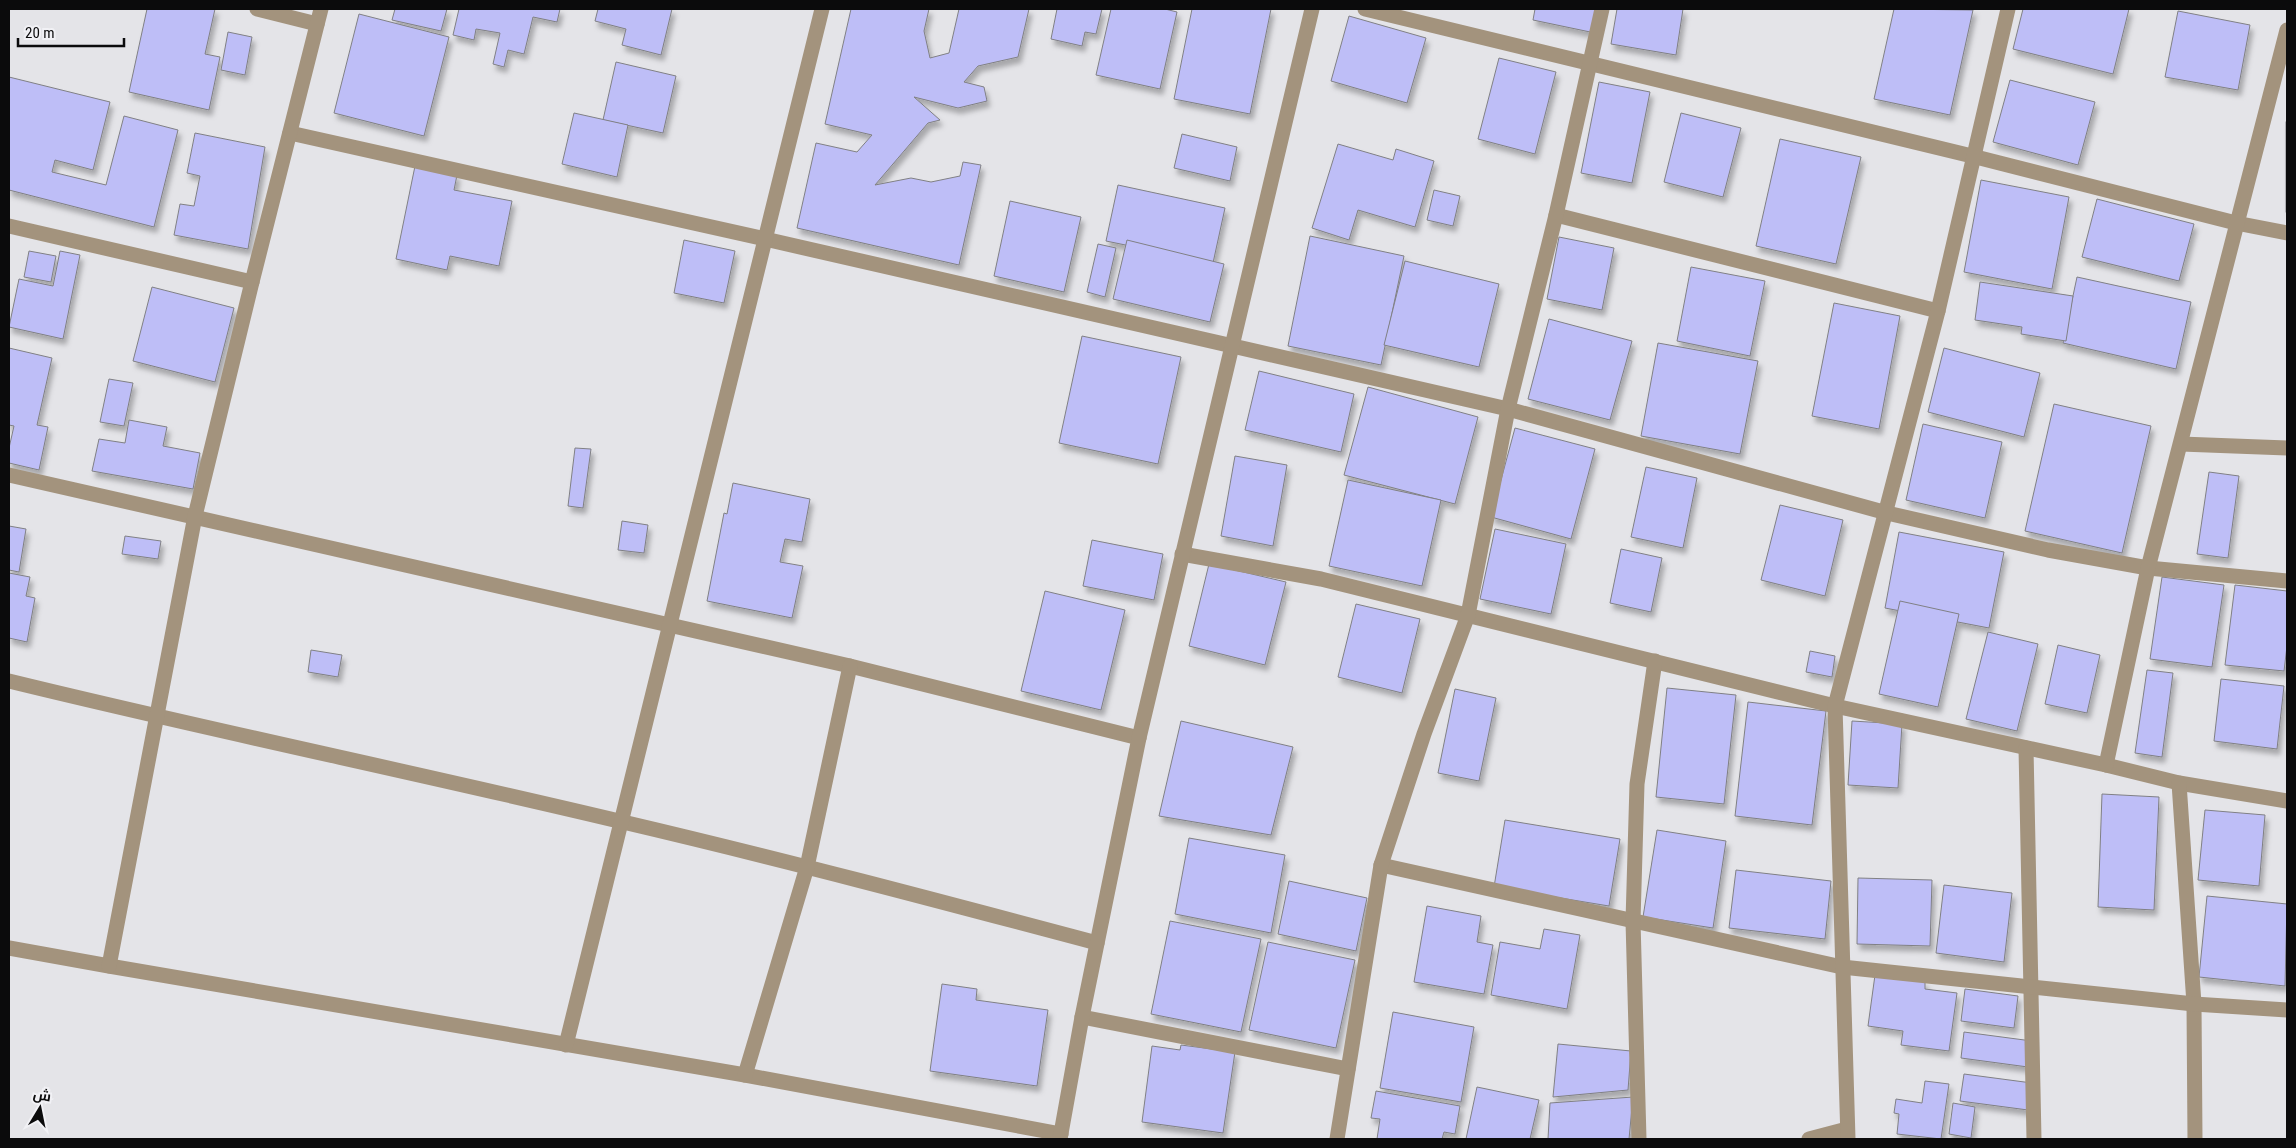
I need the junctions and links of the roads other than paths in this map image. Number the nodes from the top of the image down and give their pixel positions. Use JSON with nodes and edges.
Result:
{"nodes":[{"id":1,"x":257,"y":9,"type":"edge"},
{"id":2,"x":321,"y":9,"type":"edge"},
{"id":3,"x":822,"y":9,"type":"edge"},
{"id":4,"x":1312,"y":9,"type":"edge"},
{"id":5,"x":1365,"y":9,"type":"edge"},
{"id":6,"x":1602,"y":9,"type":"edge"},
{"id":7,"x":2008,"y":9,"type":"edge"},
{"id":8,"x":317,"y":24,"type":"junction"},
{"id":9,"x":2287,"y":30,"type":"edge"},
{"id":10,"x":1588,"y":63,"type":"junction"},
{"id":11,"x":290,"y":133,"type":"junction"},
{"id":12,"x":1972,"y":156,"type":"junction"},
{"id":13,"x":1556,"y":215,"type":"junction"},
{"id":14,"x":2236,"y":223,"type":"junction"},
{"id":15,"x":9,"y":226,"type":"edge"},
{"id":16,"x":2287,"y":234,"type":"edge"},
{"id":17,"x":765,"y":239,"type":"junction"},
{"id":18,"x":252,"y":282,"type":"junction"},
{"id":19,"x":1938,"y":311,"type":"junction"},
{"id":20,"x":1232,"y":346,"type":"junction"},
{"id":21,"x":1508,"y":409,"type":"junction"},
{"id":22,"x":2181,"y":444,"type":"junction"},
{"id":23,"x":2287,"y":448,"type":"edge"},
{"id":24,"x":9,"y":475,"type":"edge"},
{"id":25,"x":1887,"y":513,"type":"junction"},
{"id":26,"x":195,"y":516,"type":"junction"},
{"id":27,"x":1182,"y":554,"type":"junction"},
{"id":28,"x":2148,"y":568,"type":"junction"},
{"id":29,"x":2287,"y":581,"type":"edge"},
{"id":30,"x":1468,"y":614,"type":"junction"},
{"id":31,"x":670,"y":624,"type":"junction"},
{"id":32,"x":1655,"y":661,"type":"junction"},
{"id":33,"x":850,"y":666,"type":"junction"},
{"id":34,"x":9,"y":681,"type":"edge"},
{"id":35,"x":1835,"y":706,"type":"junction"},
{"id":36,"x":157,"y":717,"type":"junction"},
{"id":37,"x":1139,"y":738,"type":"junction"},
{"id":38,"x":2026,"y":748,"type":"junction"},
{"id":39,"x":2106,"y":765,"type":"junction"},
{"id":40,"x":2180,"y":784,"type":"junction"},
{"id":41,"x":2287,"y":801,"type":"edge"},
{"id":42,"x":621,"y":822,"type":"junction"},
{"id":43,"x":1381,"y":865,"type":"junction"},
{"id":44,"x":808,"y":867,"type":"junction"},
{"id":45,"x":1633,"y":921,"type":"junction"},
{"id":46,"x":1096,"y":943,"type":"junction"},
{"id":47,"x":9,"y":948,"type":"edge"},
{"id":48,"x":108,"y":966,"type":"junction"},
{"id":49,"x":1842,"y":966,"type":"junction"},
{"id":50,"x":2033,"y":986,"type":"junction"},
{"id":51,"x":2194,"y":1004,"type":"junction"},
{"id":52,"x":2287,"y":1010,"type":"edge"},
{"id":53,"x":1082,"y":1016,"type":"junction"},
{"id":54,"x":566,"y":1045,"type":"junction"},
{"id":55,"x":1348,"y":1070,"type":"junction"},
{"id":56,"x":745,"y":1075,"type":"junction"},
{"id":57,"x":1848,"y":1134,"type":"edge"},
{"id":58,"x":1060,"y":1136,"type":"edge"},
{"id":59,"x":1337,"y":1139,"type":"edge"},
{"id":60,"x":1639,"y":1139,"type":"edge"},
{"id":61,"x":1809,"y":1139,"type":"edge"},
{"id":62,"x":2034,"y":1139,"type":"edge"},
{"id":63,"x":2195,"y":1139,"type":"edge"}],
"edges":[{"from":1,"to":8,"type":"street"},
{"from":2,"to":8,"type":"street"},
{"from":3,"to":17,"type":"street"},
{"from":4,"to":20,"type":"street"},
{"from":5,"to":10,"type":"street"},
{"from":6,"to":10,"type":"street"},
{"from":7,"to":12,"type":"street"},
{"from":8,"to":11,"type":"street"},
{"from":9,"to":14,"type":"street"},
{"from":10,"to":12,"type":"street"},
{"from":10,"to":13,"type":"street"},
{"from":11,"to":17,"type":"street"},
{"from":11,"to":18,"type":"street"},
{"from":12,"to":14,"type":"street"},
{"from":12,"to":19,"type":"street"},
{"from":13,"to":19,"type":"street"},
{"from":13,"to":21,"type":"street"},
{"from":14,"to":16,"type":"street"},
{"from":14,"to":22,"type":"street"},
{"from":15,"to":18,"type":"street"},
{"from":17,"to":20,"type":"street"},
{"from":17,"to":31,"type":"street"},
{"from":18,"to":26,"type":"street"},
{"from":19,"to":25,"type":"street"},
{"from":20,"to":21,"type":"street"},
{"from":20,"to":27,"type":"street"},
{"from":21,"to":25,"type":"street"},
{"from":21,"to":30,"type":"street"},
{"from":22,"to":23,"type":"street"},
{"from":22,"to":28,"type":"street"},
{"from":24,"to":26,"type":"street"},
{"from":25,"to":28,"type":"street"},
{"from":25,"to":35,"type":"street"},
{"from":26,"to":31,"type":"street"},
{"from":26,"to":36,"type":"street"},
{"from":27,"to":30,"type":"street"},
{"from":27,"to":37,"type":"street"},
{"from":28,"to":29,"type":"street"},
{"from":28,"to":39,"type":"street"},
{"from":30,"to":32,"type":"street"},
{"from":30,"to":43,"type":"street"},
{"from":31,"to":33,"type":"street"},
{"from":31,"to":42,"type":"street"},
{"from":32,"to":35,"type":"street"},
{"from":32,"to":45,"type":"street"},
{"from":33,"to":37,"type":"street"},
{"from":33,"to":44,"type":"street"},
{"from":34,"to":36,"type":"street"},
{"from":35,"to":38,"type":"street"},
{"from":35,"to":49,"type":"street"},
{"from":36,"to":42,"type":"street"},
{"from":36,"to":48,"type":"street"},
{"from":37,"to":46,"type":"street"},
{"from":38,"to":39,"type":"street"},
{"from":38,"to":50,"type":"street"},
{"from":39,"to":40,"type":"street"},
{"from":40,"to":41,"type":"street"},
{"from":40,"to":51,"type":"street"},
{"from":42,"to":44,"type":"street"},
{"from":42,"to":54,"type":"street"},
{"from":43,"to":45,"type":"street"},
{"from":43,"to":55,"type":"street"},
{"from":44,"to":46,"type":"street"},
{"from":44,"to":56,"type":"street"},
{"from":45,"to":49,"type":"street"},
{"from":45,"to":60,"type":"street"},
{"from":46,"to":53,"type":"street"},
{"from":47,"to":48,"type":"street"},
{"from":48,"to":54,"type":"street"},
{"from":49,"to":50,"type":"street"},
{"from":49,"to":57,"type":"street"},
{"from":50,"to":51,"type":"street"},
{"from":50,"to":62,"type":"street"},
{"from":51,"to":52,"type":"street"},
{"from":51,"to":63,"type":"street"},
{"from":53,"to":55,"type":"street"},
{"from":53,"to":58,"type":"street"},
{"from":54,"to":56,"type":"street"},
{"from":55,"to":59,"type":"street"},
{"from":56,"to":58,"type":"street"},
{"from":57,"to":61,"type":"street"}]}
